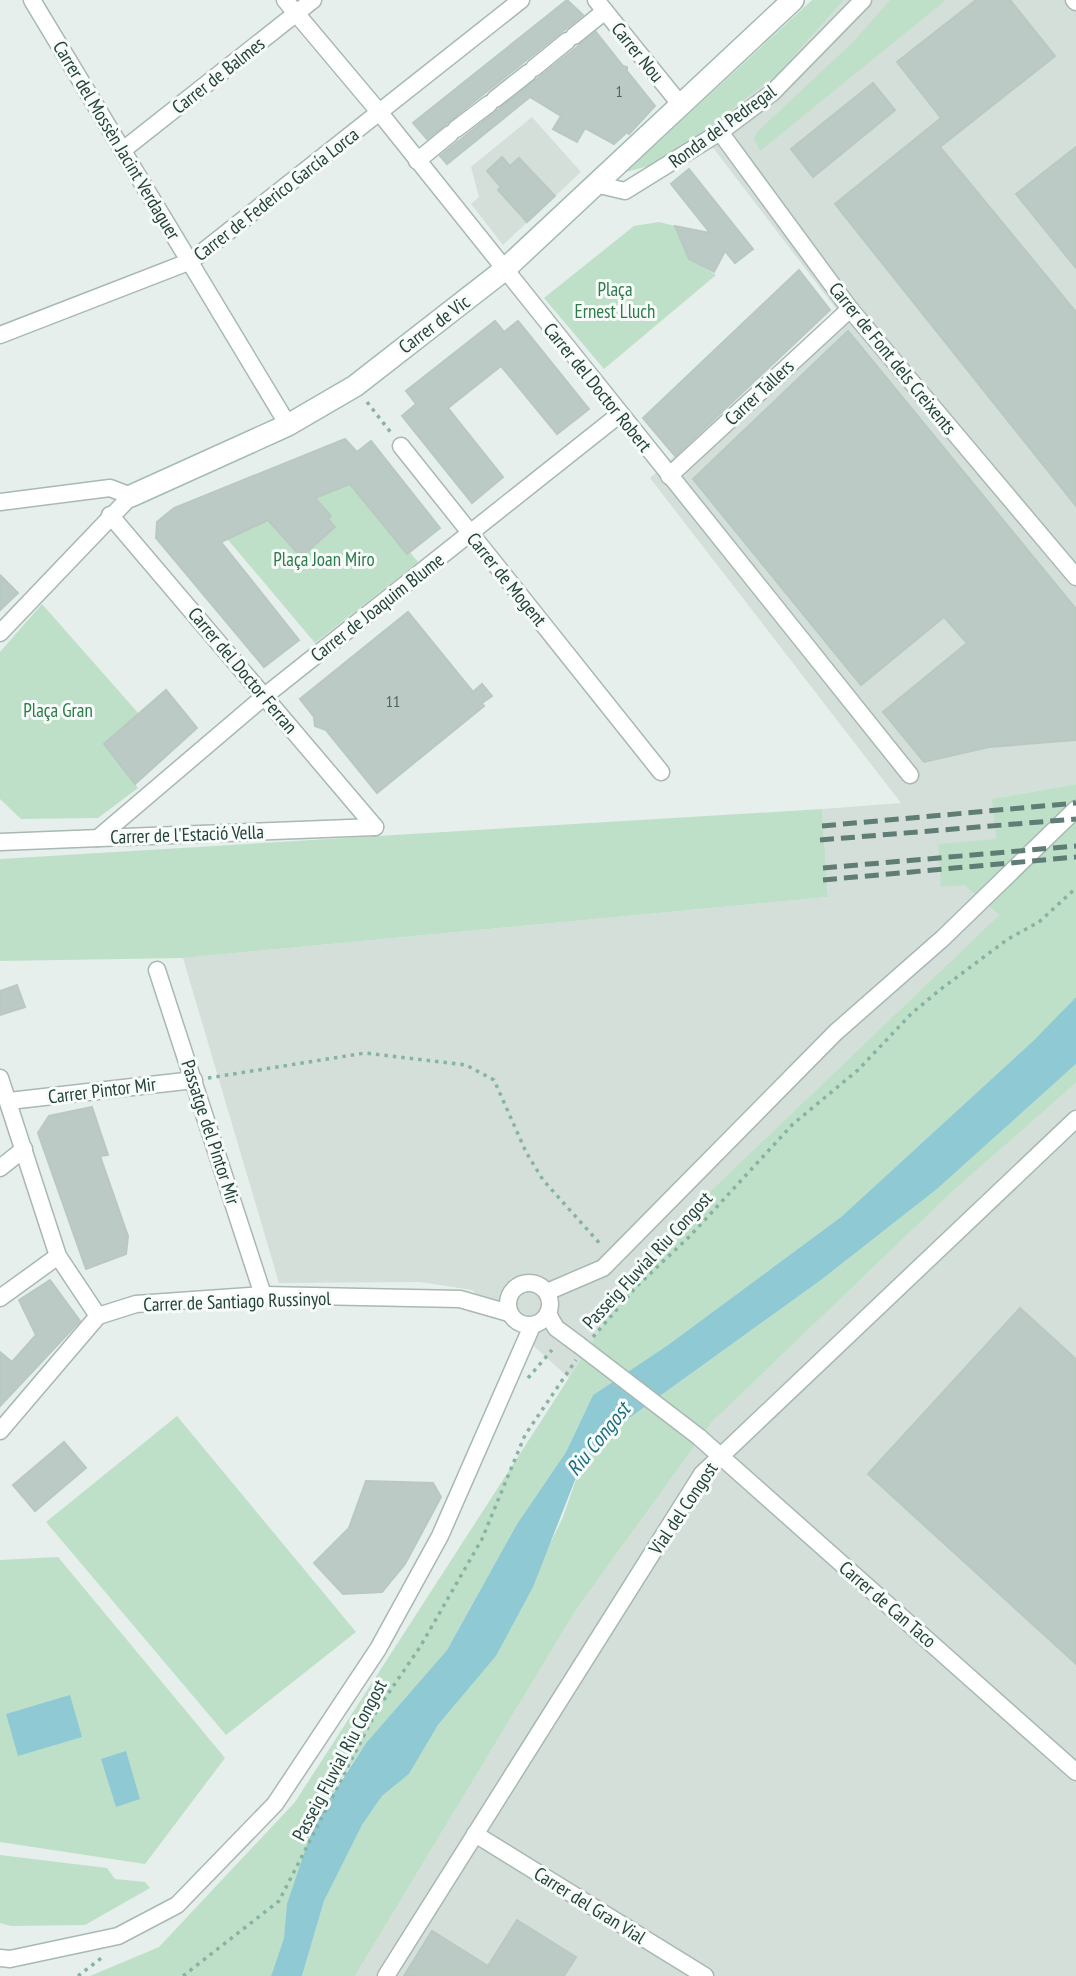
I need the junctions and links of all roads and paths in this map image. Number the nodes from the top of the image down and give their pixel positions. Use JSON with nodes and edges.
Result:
{"nodes":[{"id":1,"x":32,"y":0,"type":"edge"},
{"id":2,"x":285,"y":0,"type":"edge"},
{"id":3,"x":313,"y":0,"type":"edge"},
{"id":4,"x":521,"y":0,"type":"edge"},
{"id":5,"x":793,"y":0,"type":"edge"},
{"id":6,"x":863,"y":0,"type":"edge"},
{"id":7,"x":601,"y":5,"type":"edge"},
{"id":8,"x":296,"y":13,"type":"junction"},
{"id":9,"x":680,"y":104,"type":"junction"},
{"id":10,"x":380,"y":113,"type":"junction"},
{"id":11,"x":720,"y":132,"type":"junction"},
{"id":12,"x":123,"y":150,"type":"junction"},
{"id":13,"x":417,"y":161,"type":"junction"},
{"id":14,"x":595,"y":184,"type":"junction"},
{"id":15,"x":191,"y":261,"type":"junction"},
{"id":16,"x":504,"y":270,"type":"junction"},
{"id":17,"x":850,"y":309,"type":"junction"},
{"id":18,"x":0,"y":335,"type":"edge"},
{"id":19,"x":355,"y":386,"type":"junction"},
{"id":20,"x":620,"y":414,"type":"junction"},
{"id":21,"x":288,"y":425,"type":"junction"},
{"id":22,"x":401,"y":446,"type":"joint"},
{"id":23,"x":669,"y":476,"type":"junction"},
{"id":24,"x":131,"y":496,"type":"junction"},
{"id":25,"x":0,"y":502,"type":"edge"},
{"id":26,"x":110,"y":515,"type":"junction"},
{"id":27,"x":470,"y":533,"type":"junction"},
{"id":28,"x":1076,"y":577,"type":"edge"},
{"id":29,"x":0,"y":633,"type":"edge"},
{"id":30,"x":266,"y":695,"type":"junction"},
{"id":31,"x":661,"y":772,"type":"dead end"},
{"id":32,"x":910,"y":775,"type":"dead end"},
{"id":33,"x":1076,"y":809,"type":"edge"},
{"id":34,"x":375,"y":827,"type":"joint"},
{"id":35,"x":98,"y":838,"type":"junction"},
{"id":36,"x":0,"y":842,"type":"edge"},
{"id":37,"x":1076,"y":888,"type":"edge"},
{"id":38,"x":158,"y":970,"type":"dead end"},
{"id":39,"x":0,"y":1078,"type":"edge"},
{"id":40,"x":194,"y":1080,"type":"junction"},
{"id":41,"x":9,"y":1101,"type":"junction"},
{"id":42,"x":1076,"y":1119,"type":"edge"},
{"id":43,"x":24,"y":1149,"type":"junction"},
{"id":44,"x":0,"y":1168,"type":"edge"},
{"id":45,"x":58,"y":1256,"type":"junction"},
{"id":46,"x":613,"y":1258,"type":"junction"},
{"id":47,"x":547,"y":1292,"type":"junction"},
{"id":48,"x":263,"y":1296,"type":"junction"},
{"id":49,"x":0,"y":1298,"type":"edge"},
{"id":50,"x":509,"y":1313,"type":"junction"},
{"id":51,"x":548,"y":1314,"type":"junction"},
{"id":52,"x":98,"y":1316,"type":"junction"},
{"id":53,"x":532,"y":1325,"type":"junction"},
{"id":54,"x":582,"y":1348,"type":"junction"},
{"id":55,"x":552,"y":1350,"type":"dead end"},
{"id":56,"x":526,"y":1380,"type":"dead end"},
{"id":57,"x":0,"y":1431,"type":"edge"},
{"id":58,"x":719,"y":1455,"type":"junction"},
{"id":59,"x":1076,"y":1772,"type":"edge"},
{"id":60,"x":475,"y":1834,"type":"junction"},
{"id":61,"x":106,"y":1954,"type":"dead end"},
{"id":62,"x":0,"y":1958,"type":"edge"},
{"id":63,"x":78,"y":1976,"type":"edge"},
{"id":64,"x":183,"y":1976,"type":"edge"},
{"id":65,"x":386,"y":1976,"type":"edge"},
{"id":66,"x":705,"y":1976,"type":"edge"}],
"edges":[{"from":1,"to":12,"type":"street","name":"Carrer del Mossèn Jacint Verdaguer"},
{"from":2,"to":8,"type":"street","name":"Carrer del Doctor Robert"},
{"from":3,"to":8,"type":"street","name":"Carrer de Balmes"},
{"from":4,"to":10,"type":"street","name":"Carrer de Federico García Lorca"},
{"from":5,"to":9,"type":"street","name":"Carrer de Vic"},
{"from":6,"to":11,"type":"street","name":"Ronda del Pedregal"},
{"from":7,"to":9,"type":"street","name":"Carrer Nou"},
{"from":7,"to":13,"type":"street"},
{"from":8,"to":10,"type":"street","name":"Carrer del Doctor Robert"},
{"from":8,"to":12,"type":"street","name":"Carrer de Balmes"},
{"from":9,"to":14,"type":"street","name":"Carrer de Vic"},
{"from":10,"to":13,"type":"street","name":"Carrer del Doctor Robert"},
{"from":10,"to":15,"type":"street","name":"Carrer de Federico García Lorca"},
{"from":11,"to":14,"type":"street","name":"Ronda del Pedregal"},
{"from":11,"to":17,"type":"street","name":"Carrer de Font dels Creixents"},
{"from":12,"to":15,"type":"street","name":"Carrer del Mossèn Jacint Verdaguer"},
{"from":13,"to":16,"type":"street","name":"Carrer del Doctor Robert"},
{"from":14,"to":16,"type":"street","name":"Carrer de Vic"},
{"from":15,"to":18,"type":"street","name":"Carrer de Federico García Lorca"},
{"from":15,"to":21,"type":"street","name":"Carrer del Mossèn Jacint Verdaguer"},
{"from":16,"to":19,"type":"street","name":"Carrer de Vic"},
{"from":16,"to":20,"type":"street","name":"Carrer del Doctor Robert"},
{"from":17,"to":23,"type":"street","name":"Carrer Tallers"},
{"from":17,"to":28,"type":"street","name":"Carrer de Font dels Creixents"},
{"from":19,"to":21,"type":"street","name":"Carrer de Vic"},
{"from":19,"to":22,"type":"path"},
{"from":20,"to":23,"type":"street","name":"Carrer del Doctor Robert"},
{"from":20,"to":27,"type":"street","name":"Carrer de Joaquim Blume"},
{"from":21,"to":24,"type":"street","name":"Carrer de Vic"},
{"from":22,"to":27,"type":"street","name":"Carrer de Mogent"},
{"from":23,"to":32,"type":"street","name":"Carrer del Doctor Robert"},
{"from":24,"to":25,"type":"street"},
{"from":24,"to":26,"type":"street"},
{"from":26,"to":29,"type":"street"},
{"from":26,"to":30,"type":"street","name":"Carrer del Doctor Ferran"},
{"from":27,"to":30,"type":"street","name":"Carrer de Joaquim Blume"},
{"from":27,"to":31,"type":"street","name":"Carrer de Mogent"},
{"from":30,"to":34,"type":"street","name":"Carrer del Doctor Ferran"},
{"from":30,"to":35,"type":"street","name":"Carrer de Joaquim Blume"},
{"from":33,"to":46,"type":"street"},
{"from":34,"to":35,"type":"street","name":"Carrer de l'Estació Vella"},
{"from":35,"to":36,"type":"street","name":"Carrer de l'Estació Vella"},
{"from":37,"to":54,"type":"path","name":"Passeig Fluvial Riu Congost"},
{"from":38,"to":40,"type":"street","name":"Passatge del Pintor Mir"},
{"from":39,"to":41,"type":"street"},
{"from":40,"to":41,"type":"street","name":"Carrer Pintor Mir"},
{"from":40,"to":46,"type":"path"},
{"from":40,"to":48,"type":"street","name":"Passatge del Pintor Mir"},
{"from":41,"to":43,"type":"street"},
{"from":42,"to":58,"type":"street","name":"Vial del Congost"},
{"from":43,"to":44,"type":"street"},
{"from":43,"to":45,"type":"street"},
{"from":45,"to":49,"type":"street"},
{"from":45,"to":52,"type":"street"},
{"from":46,"to":47,"type":"street"},
{"from":47,"to":50,"type":"street"},
{"from":47,"to":51,"type":"street"},
{"from":48,"to":50,"type":"street","name":"Carrer de Santiago Russinyol"},
{"from":48,"to":52,"type":"street","name":"Carrer de Santiago Russinyol"},
{"from":50,"to":53,"type":"street"},
{"from":51,"to":53,"type":"street"},
{"from":51,"to":54,"type":"street","name":"Carrer de Can Taco"},
{"from":52,"to":57,"type":"street"},
{"from":53,"to":62,"type":"street"},
{"from":54,"to":58,"type":"street","name":"Carrer de Can Taco","bridge":true},
{"from":54,"to":64,"type":"path","name":"Passeig Fluvial Riu Congost"},
{"from":55,"to":56,"type":"path"},
{"from":58,"to":59,"type":"street","name":"Carrer de Can Taco"},
{"from":58,"to":60,"type":"street","name":"Vial del Congost"},
{"from":60,"to":65,"type":"street","name":"Vial del Congost"},
{"from":60,"to":66,"type":"street","name":"Carrer del Gran Vial"},
{"from":61,"to":63,"type":"path"}]}
